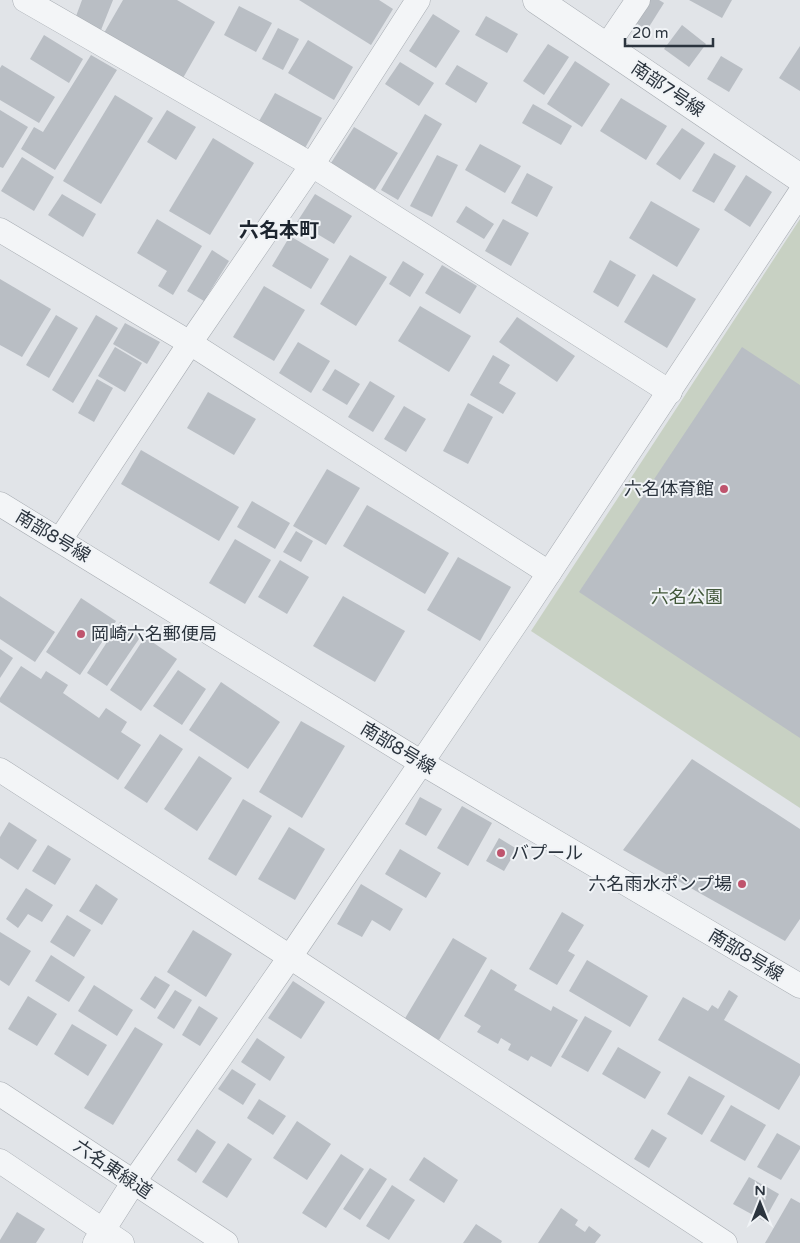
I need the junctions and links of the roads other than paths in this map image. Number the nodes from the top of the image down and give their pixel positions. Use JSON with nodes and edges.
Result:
{"nodes":[{"id":1,"x":26,"y":0,"type":"edge"},
{"id":2,"x":418,"y":0,"type":"edge"},
{"id":3,"x":537,"y":0,"type":"edge"},
{"id":4,"x":638,"y":0,"type":"edge"},
{"id":5,"x":606,"y":47,"type":"junction"},
{"id":6,"x":312,"y":165,"type":"junction"},
{"id":7,"x":800,"y":178,"type":"edge"},
{"id":8,"x":800,"y":193,"type":"edge"},
{"id":9,"x":0,"y":230,"type":"edge"},
{"id":10,"x":190,"y":343,"type":"junction"},
{"id":11,"x":670,"y":392,"type":"junction"},
{"id":12,"x":0,"y":504,"type":"edge"},
{"id":13,"x":60,"y":540,"type":"junction"},
{"id":14,"x":549,"y":573,"type":"junction"},
{"id":15,"x":422,"y":763,"type":"junction"},
{"id":16,"x":0,"y":770,"type":"edge"},
{"id":17,"x":290,"y":957,"type":"junction"},
{"id":18,"x":800,"y":986,"type":"edge"},
{"id":19,"x":0,"y":1094,"type":"edge"},
{"id":20,"x":0,"y":1161,"type":"edge"},
{"id":21,"x":133,"y":1183,"type":"junction"},
{"id":22,"x":107,"y":1239,"type":"edge"},
{"id":23,"x":226,"y":1243,"type":"edge"},
{"id":24,"x":725,"y":1243,"type":"edge"}],
"edges":[{"from":1,"to":6,"type":"street"},
{"from":2,"to":6,"type":"street"},
{"from":3,"to":5,"type":"street","name":"南部7号線"},
{"from":4,"to":5,"type":"street"},
{"from":5,"to":7,"type":"street","name":"南部7号線"},
{"from":6,"to":10,"type":"street"},
{"from":6,"to":11,"type":"street"},
{"from":8,"to":11,"type":"street"},
{"from":9,"to":10,"type":"street"},
{"from":10,"to":13,"type":"street"},
{"from":10,"to":14,"type":"street"},
{"from":11,"to":14,"type":"street"},
{"from":12,"to":13,"type":"street","name":"南部8号線"},
{"from":13,"to":15,"type":"street","name":"南部8号線"},
{"from":14,"to":15,"type":"street"},
{"from":15,"to":17,"type":"street"},
{"from":15,"to":18,"type":"street","name":"南部8号線"},
{"from":16,"to":17,"type":"street"},
{"from":17,"to":21,"type":"street"},
{"from":17,"to":24,"type":"street"},
{"from":19,"to":21,"type":"street","name":"六名東緑道"},
{"from":20,"to":22,"type":"street"},
{"from":21,"to":22,"type":"street"},
{"from":21,"to":23,"type":"street","name":"六名東緑道"}]}
